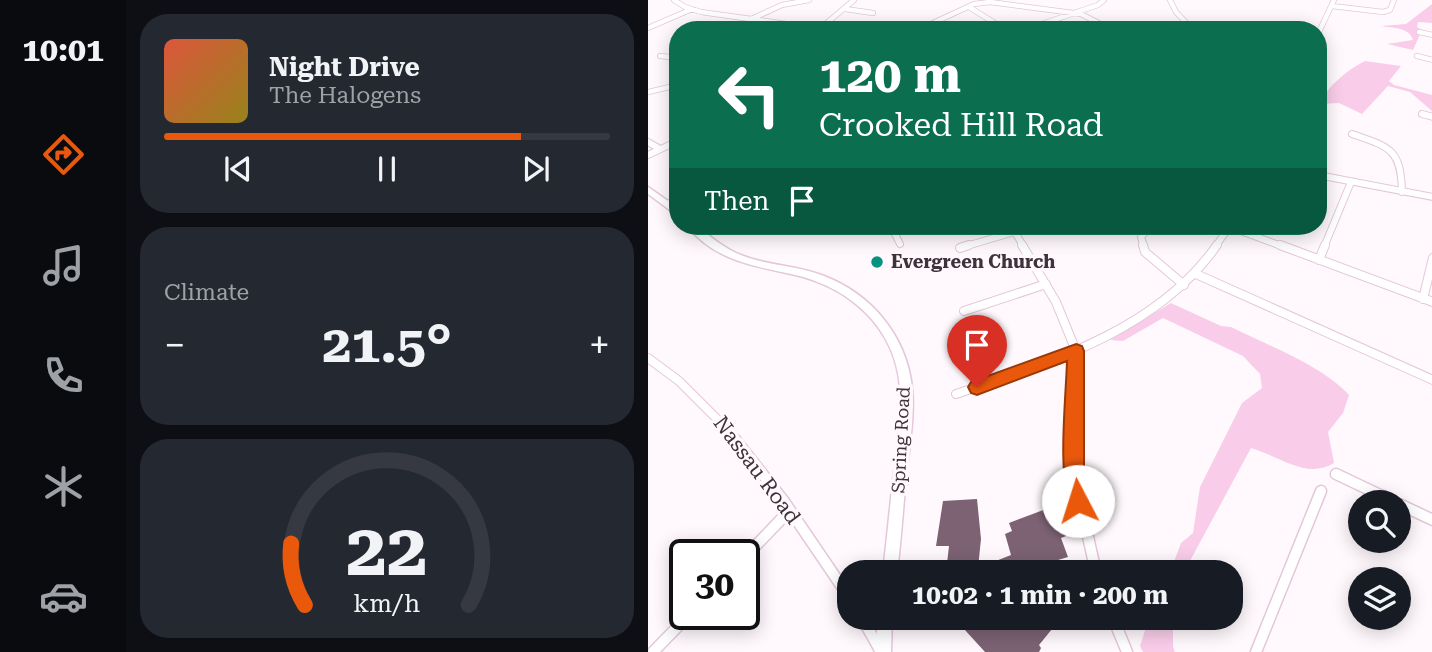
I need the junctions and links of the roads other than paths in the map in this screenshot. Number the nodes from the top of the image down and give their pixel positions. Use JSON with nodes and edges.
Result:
{"nodes":[{"id":1,"x":674,"y":0,"type":"edge"},
{"id":2,"x":809,"y":0,"type":"edge"},
{"id":3,"x":854,"y":0,"type":"edge"},
{"id":4,"x":1104,"y":0,"type":"edge"},
{"id":5,"x":1170,"y":0,"type":"edge"},
{"id":6,"x":1395,"y":0,"type":"edge"},
{"id":7,"x":1021,"y":2,"type":"edge"},
{"id":8,"x":1333,"y":3,"type":"edge"},
{"id":9,"x":969,"y":7,"type":"junction"},
{"id":10,"x":692,"y":9,"type":"junction"},
{"id":11,"x":845,"y":9,"type":"junction"},
{"id":12,"x":873,"y":13,"type":"dead end"},
{"id":13,"x":1073,"y":13,"type":"junction"},
{"id":14,"x":749,"y":19,"type":"junction"},
{"id":15,"x":767,"y":21,"type":"edge"},
{"id":16,"x":830,"y":21,"type":"edge"},
{"id":17,"x":938,"y":21,"type":"edge"},
{"id":18,"x":992,"y":21,"type":"edge"},
{"id":19,"x":1050,"y":21,"type":"edge"},
{"id":20,"x":1091,"y":21,"type":"edge"},
{"id":21,"x":1184,"y":21,"type":"edge"},
{"id":22,"x":1324,"y":21,"type":"edge"},
{"id":23,"x":648,"y":28,"type":"edge"},
{"id":24,"x":1419,"y":32,"type":"dead end"},
{"id":25,"x":1433,"y":35,"type":"edge"},
{"id":26,"x":660,"y":56,"type":"dead end"},
{"id":27,"x":1417,"y":56,"type":"dead end"},
{"id":28,"x":669,"y":57,"type":"edge"},
{"id":29,"x":1433,"y":60,"type":"edge"},
{"id":30,"x":669,"y":87,"type":"edge"},
{"id":31,"x":648,"y":92,"type":"edge"},
{"id":32,"x":1422,"y":114,"type":"dead end"},
{"id":33,"x":1433,"y":117,"type":"edge"},
{"id":34,"x":1352,"y":134,"type":"dead end"},
{"id":35,"x":648,"y":142,"type":"edge"},
{"id":36,"x":669,"y":145,"type":"edge"},
{"id":37,"x":660,"y":149,"type":"junction"},
{"id":38,"x":648,"y":155,"type":"edge"},
{"id":39,"x":1398,"y":156,"type":"junction"},
{"id":40,"x":1409,"y":156,"type":"dead end"},
{"id":41,"x":1327,"y":177,"type":"edge"},
{"id":42,"x":1351,"y":182,"type":"junction"},
{"id":43,"x":648,"y":190,"type":"edge"},
{"id":44,"x":1402,"y":192,"type":"junction"},
{"id":45,"x":1433,"y":198,"type":"edge"},
{"id":46,"x":668,"y":204,"type":"edge"},
{"id":47,"x":707,"y":235,"type":"edge"},
{"id":48,"x":896,"y":235,"type":"edge"},
{"id":49,"x":997,"y":235,"type":"edge"},
{"id":50,"x":1017,"y":235,"type":"edge"},
{"id":51,"x":1143,"y":235,"type":"edge"},
{"id":52,"x":1224,"y":235,"type":"edge"},
{"id":53,"x":1254,"y":235,"type":"edge"},
{"id":54,"x":900,"y":244,"type":"dead end"},
{"id":55,"x":961,"y":248,"type":"dead end"},
{"id":56,"x":1433,"y":258,"type":"edge"},
{"id":57,"x":1319,"y":260,"type":"junction"},
{"id":58,"x":1196,"y":274,"type":"junction"},
{"id":59,"x":1046,"y":284,"type":"junction"},
{"id":60,"x":1184,"y":285,"type":"junction"},
{"id":61,"x":1423,"y":299,"type":"junction"},
{"id":62,"x":1433,"y":302,"type":"edge"},
{"id":63,"x":964,"y":311,"type":"dead end"},
{"id":64,"x":1076,"y":351,"type":"junction"},
{"id":65,"x":648,"y":358,"type":"edge"},
{"id":66,"x":1433,"y":380,"type":"edge"},
{"id":67,"x":956,"y":394,"type":"dead end"},
{"id":68,"x":1336,"y":474,"type":"dead end"},
{"id":69,"x":1370,"y":490,"type":"edge"},
{"id":70,"x":1321,"y":491,"type":"dead end"},
{"id":71,"x":1411,"y":510,"type":"edge"},
{"id":72,"x":789,"y":511,"type":"junction"},
{"id":73,"x":1433,"y":520,"type":"edge"},
{"id":74,"x":760,"y":541,"type":"edge"},
{"id":75,"x":891,"y":560,"type":"edge"},
{"id":76,"x":1093,"y":560,"type":"edge"},
{"id":77,"x":837,"y":580,"type":"edge"},
{"id":78,"x":674,"y":630,"type":"edge"},
{"id":79,"x":869,"y":630,"type":"edge"},
{"id":80,"x":884,"y":630,"type":"edge"},
{"id":81,"x":1118,"y":630,"type":"edge"},
{"id":82,"x":653,"y":652,"type":"edge"},
{"id":83,"x":882,"y":652,"type":"edge"},
{"id":84,"x":1127,"y":652,"type":"edge"},
{"id":85,"x":1256,"y":652,"type":"edge"}],
"edges":[{"from":1,"to":10,"type":"street"},
{"from":2,"to":14,"type":"street"},
{"from":3,"to":11,"type":"street"},
{"from":4,"to":13,"type":"street"},
{"from":5,"to":21,"type":"street"},
{"from":6,"to":8,"type":"street"},
{"from":7,"to":9,"type":"street"},
{"from":7,"to":13,"type":"street"},
{"from":8,"to":22,"type":"street"},
{"from":9,"to":17,"type":"street"},
{"from":9,"to":18,"type":"street"},
{"from":10,"to":14,"type":"street"},
{"from":10,"to":23,"type":"street"},
{"from":11,"to":12,"type":"street"},
{"from":11,"to":16,"type":"street"},
{"from":13,"to":19,"type":"street"},
{"from":13,"to":20,"type":"street"},
{"from":14,"to":15,"type":"street"},
{"from":24,"to":25,"type":"street"},
{"from":26,"to":28,"type":"street"},
{"from":27,"to":29,"type":"street"},
{"from":30,"to":31,"type":"street"},
{"from":32,"to":33,"type":"street"},
{"from":34,"to":39,"type":"street"},
{"from":35,"to":37,"type":"street"},
{"from":36,"to":37,"type":"street"},
{"from":37,"to":38,"type":"street"},
{"from":39,"to":40,"type":"street"},
{"from":39,"to":44,"type":"street"},
{"from":41,"to":42,"type":"street"},
{"from":42,"to":44,"type":"street"},
{"from":42,"to":57,"type":"street"},
{"from":43,"to":46,"type":"main road"},
{"from":44,"to":45,"type":"street"},
{"from":47,"to":75,"type":"main road","name":"Spring Road"},
{"from":48,"to":54,"type":"street"},
{"from":49,"to":55,"type":"street"},
{"from":50,"to":59,"type":"street"},
{"from":51,"to":60,"type":"street"},
{"from":52,"to":58,"type":"street"},
{"from":53,"to":57,"type":"street"},
{"from":56,"to":61,"type":"street"},
{"from":57,"to":61,"type":"street"},
{"from":58,"to":60,"type":"street"},
{"from":58,"to":66,"type":"street"},
{"from":59,"to":63,"type":"street"},
{"from":59,"to":64,"type":"street"},
{"from":60,"to":64,"type":"street"},
{"from":61,"to":62,"type":"street"},
{"from":64,"to":67,"type":"street"},
{"from":64,"to":76,"type":"street"},
{"from":65,"to":72,"type":"street","name":"Nassau Road"},
{"from":68,"to":69,"type":"street"},
{"from":70,"to":85,"type":"street"},
{"from":71,"to":73,"type":"street"},
{"from":72,"to":74,"type":"street"},
{"from":72,"to":77,"type":"street","name":"Nassau Road"},
{"from":78,"to":82,"type":"street"},
{"from":79,"to":83,"type":"street"},
{"from":80,"to":83,"type":"main road"},
{"from":81,"to":84,"type":"street"}]}
